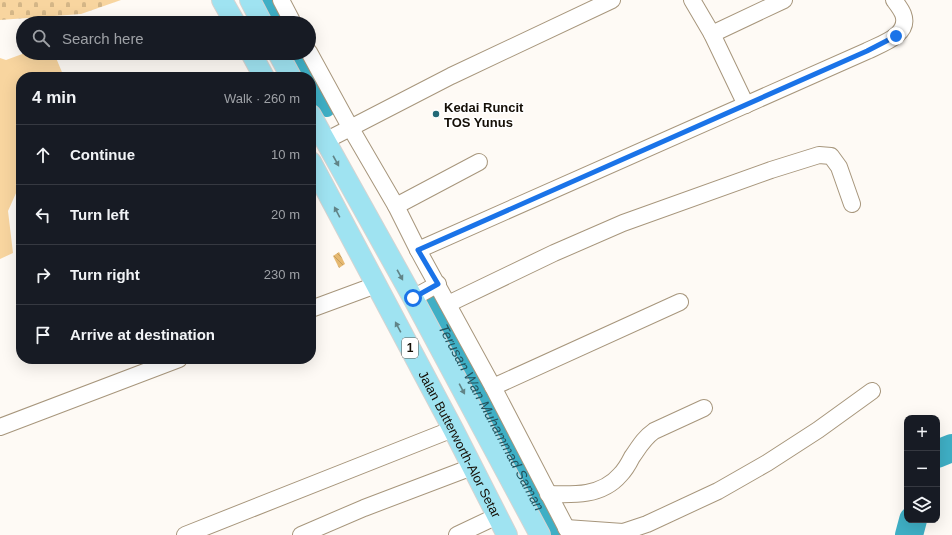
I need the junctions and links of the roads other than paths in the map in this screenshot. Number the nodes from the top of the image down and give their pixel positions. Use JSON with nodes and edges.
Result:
{"nodes":[{"id":1,"x":222,"y":0,"type":"edge"},
{"id":2,"x":250,"y":0,"type":"edge"},
{"id":3,"x":281,"y":0,"type":"edge"},
{"id":4,"x":612,"y":0,"type":"edge"},
{"id":5,"x":692,"y":0,"type":"edge"},
{"id":6,"x":784,"y":0,"type":"edge"},
{"id":7,"x":894,"y":0,"type":"edge"},
{"id":8,"x":231,"y":16,"type":"edge"},
{"id":9,"x":258,"y":16,"type":"edge"},
{"id":10,"x":289,"y":16,"type":"edge"},
{"id":11,"x":712,"y":34,"type":"junction"},
{"id":12,"x":255,"y":60,"type":"edge"},
{"id":13,"x":282,"y":60,"type":"edge"},
{"id":14,"x":313,"y":60,"type":"edge"},
{"id":15,"x":261,"y":72,"type":"edge"},
{"id":16,"x":288,"y":72,"type":"edge"},
{"id":17,"x":746,"y":105,"type":"junction"},
{"id":18,"x":316,"y":124,"type":"edge"},
{"id":19,"x":350,"y":128,"type":"junction"},
{"id":20,"x":325,"y":140,"type":"junction"},
{"id":21,"x":479,"y":162,"type":"dead end"},
{"id":22,"x":316,"y":171,"type":"edge"},
{"id":23,"x":852,"y":204,"type":"dead end"},
{"id":24,"x":396,"y":206,"type":"junction"},
{"id":25,"x":418,"y":250,"type":"junction"},
{"id":26,"x":438,"y":284,"type":"junction"},
{"id":27,"x":376,"y":285,"type":"junction"},
{"id":28,"x":413,"y":298,"type":"junction"},
{"id":29,"x":680,"y":302,"type":"dead end"},
{"id":30,"x":448,"y":304,"type":"junction"},
{"id":31,"x":316,"y":307,"type":"edge"},
{"id":32,"x":166,"y":364,"type":"edge"},
{"id":33,"x":493,"y":387,"type":"junction"},
{"id":34,"x":872,"y":391,"type":"dead end"},
{"id":35,"x":704,"y":408,"type":"dead end"},
{"id":36,"x":0,"y":427,"type":"edge"},
{"id":37,"x":453,"y":429,"type":"junction"},
{"id":38,"x":472,"y":467,"type":"junction"},
{"id":39,"x":548,"y":494,"type":"junction"},
{"id":40,"x":497,"y":516,"type":"junction"},
{"id":41,"x":568,"y":532,"type":"edge"},
{"id":42,"x":186,"y":535,"type":"edge"},
{"id":43,"x":301,"y":535,"type":"edge"},
{"id":44,"x":457,"y":535,"type":"edge"},
{"id":45,"x":507,"y":535,"type":"edge"},
{"id":46,"x":540,"y":535,"type":"edge"}],
"edges":[{"from":1,"to":8,"type":"main road"},
{"from":2,"to":9,"type":"main road"},
{"from":3,"to":10,"type":"street"},
{"from":4,"to":19,"type":"street"},
{"from":5,"to":11,"type":"street"},
{"from":6,"to":11,"type":"street"},
{"from":7,"to":17,"type":"street"},
{"from":11,"to":17,"type":"street"},
{"from":12,"to":15,"type":"main road"},
{"from":13,"to":16,"type":"main road"},
{"from":14,"to":19,"type":"street"},
{"from":17,"to":25,"type":"street"},
{"from":18,"to":20,"type":"main road","name":"Jalan Butterworth-Alor Setar","number":"1"},
{"from":19,"to":20,"type":"street"},
{"from":19,"to":24,"type":"street"},
{"from":20,"to":28,"type":"main road","name":"Jalan Butterworth-Alor Setar","number":"1","one_way":true},
{"from":21,"to":24,"type":"street"},
{"from":27,"to":22,"type":"main road","name":"Jalan Butterworth-Alor Setar","number":"1","one_way":true},
{"from":23,"to":30,"type":"street"},
{"from":24,"to":25,"type":"street"},
{"from":25,"to":26,"type":"street"},
{"from":26,"to":28,"type":"street"},
{"from":26,"to":30,"type":"street"},
{"from":27,"to":31,"type":"street"},
{"from":37,"to":27,"type":"main road","name":"Jalan Butterworth-Alor Setar","number":"1","one_way":true},
{"from":28,"to":46,"type":"main road","name":"Jalan Butterworth-Alor Setar","number":"1","one_way":true},
{"from":29,"to":33,"type":"street"},
{"from":30,"to":33,"type":"street"},
{"from":32,"to":36,"type":"street"},
{"from":33,"to":39,"type":"street"},
{"from":34,"to":41,"type":"street"},
{"from":35,"to":39,"type":"street"},
{"from":37,"to":38,"type":"main road","name":"Jalan Butterworth-Alor Setar","number":"1"},
{"from":37,"to":42,"type":"street"},
{"from":38,"to":40,"type":"main road","name":"Jalan Butterworth-Alor Setar","number":"1"},
{"from":38,"to":43,"type":"street"},
{"from":39,"to":41,"type":"street"},
{"from":40,"to":44,"type":"street"},
{"from":40,"to":45,"type":"main road","name":"Jalan Butterworth-Alor Setar","number":"1"}]}
